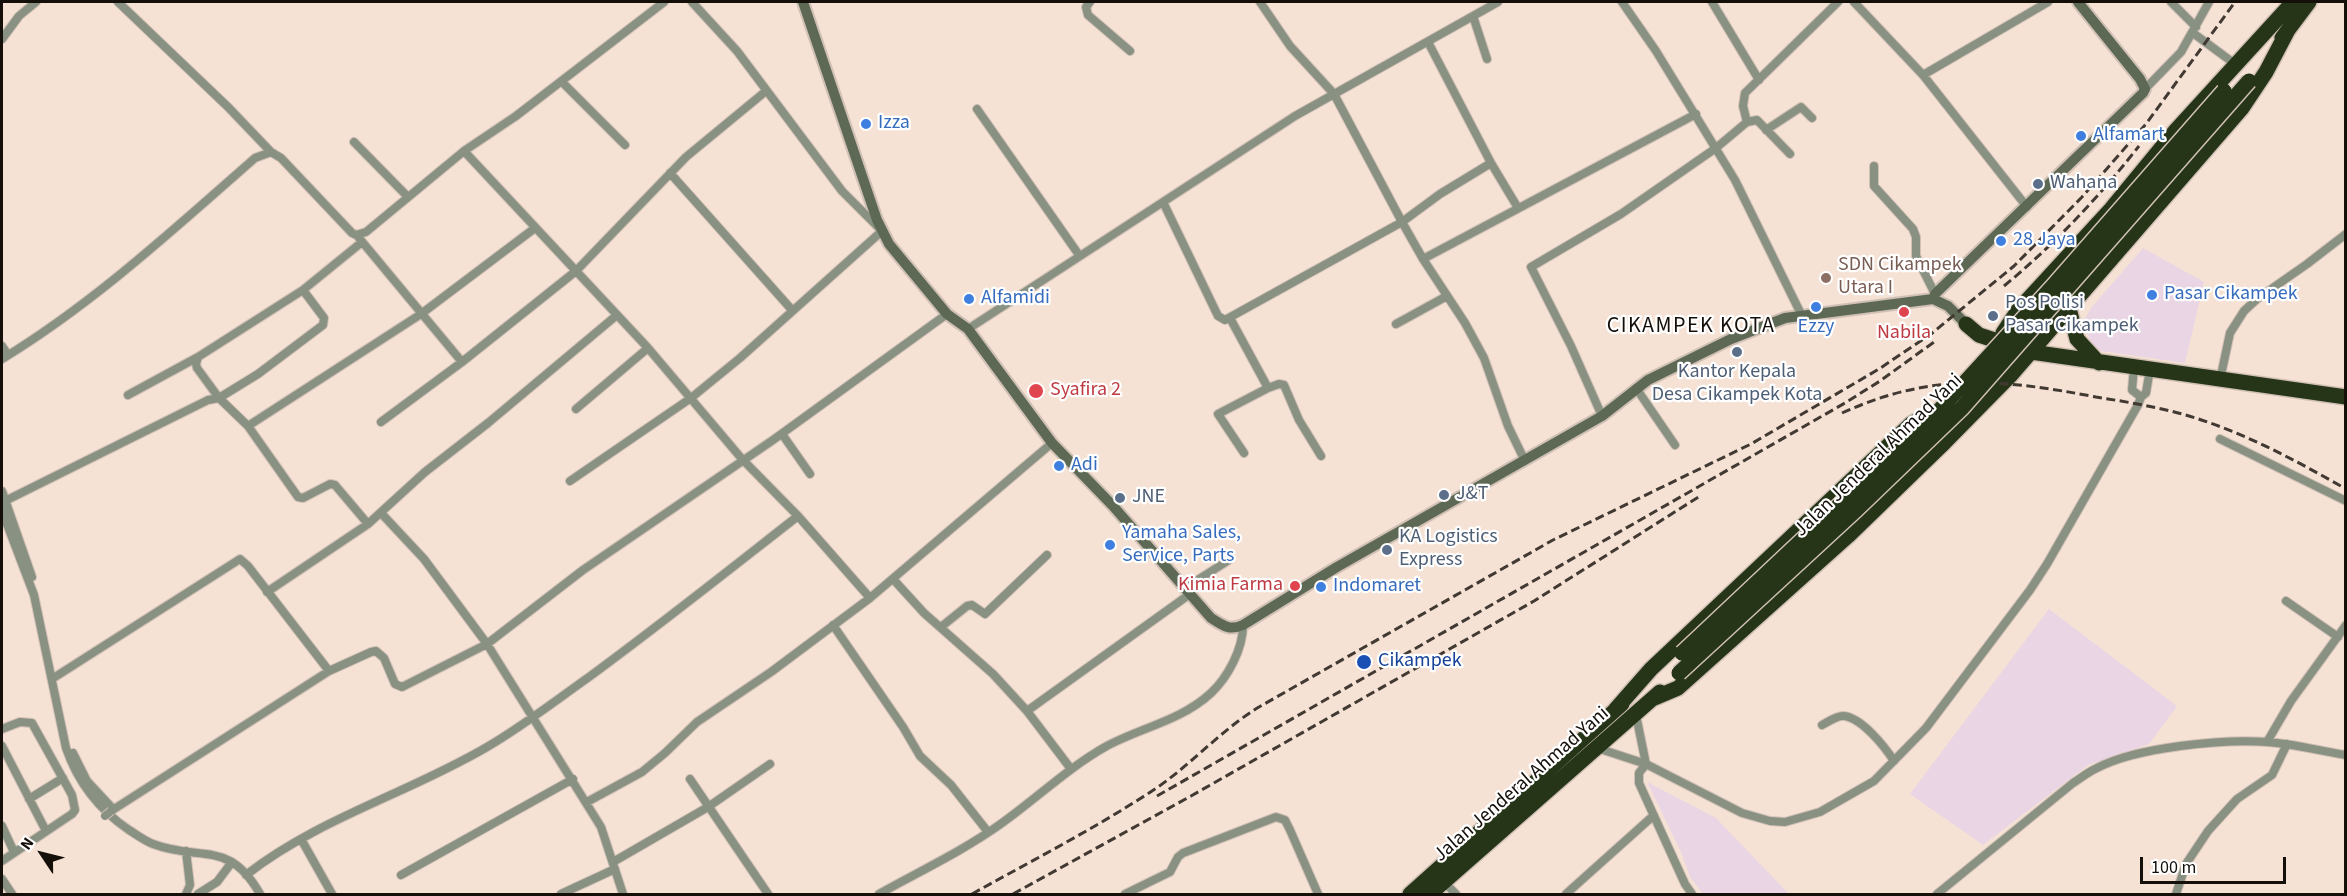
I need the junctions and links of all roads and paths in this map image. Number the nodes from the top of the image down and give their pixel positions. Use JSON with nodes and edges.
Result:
{"nodes":[{"id":1,"x":36,"y":2,"type":"edge"},
{"id":2,"x":118,"y":2,"type":"edge"},
{"id":3,"x":664,"y":2,"type":"edge"},
{"id":4,"x":692,"y":2,"type":"edge"},
{"id":5,"x":803,"y":2,"type":"edge"},
{"id":6,"x":1090,"y":2,"type":"edge"},
{"id":7,"x":1260,"y":2,"type":"edge"},
{"id":8,"x":1498,"y":2,"type":"edge"},
{"id":9,"x":1622,"y":2,"type":"edge"},
{"id":10,"x":1712,"y":2,"type":"edge"},
{"id":11,"x":1838,"y":2,"type":"edge"},
{"id":12,"x":1854,"y":2,"type":"edge"},
{"id":13,"x":2048,"y":2,"type":"edge"},
{"id":14,"x":2078,"y":2,"type":"edge"},
{"id":15,"x":2171,"y":2,"type":"edge"},
{"id":16,"x":2209,"y":2,"type":"edge"},
{"id":17,"x":2293,"y":2,"type":"edge"},
{"id":18,"x":2309,"y":2,"type":"edge"},
{"id":19,"x":1473,"y":16,"type":"junction"},
{"id":20,"x":2194,"y":30,"type":"junction"},
{"id":21,"x":2288,"y":30,"type":"junction"},
{"id":22,"x":2,"y":39,"type":"edge"},
{"id":23,"x":1428,"y":42,"type":"junction"},
{"id":24,"x":1130,"y":51,"type":"dead end"},
{"id":25,"x":1487,"y":58,"type":"dead end"},
{"id":26,"x":2235,"y":64,"type":"junction"},
{"id":27,"x":1923,"y":75,"type":"junction"},
{"id":28,"x":1759,"y":80,"type":"junction"},
{"id":29,"x":561,"y":82,"type":"junction"},
{"id":30,"x":2145,"y":89,"type":"junction"},
{"id":31,"x":766,"y":91,"type":"junction"},
{"id":32,"x":1334,"y":94,"type":"junction"},
{"id":33,"x":978,"y":109,"type":"dead end"},
{"id":34,"x":1696,"y":114,"type":"junction"},
{"id":35,"x":1812,"y":118,"type":"dead end"},
{"id":36,"x":1747,"y":122,"type":"junction"},
{"id":37,"x":1766,"y":130,"type":"junction"},
{"id":38,"x":354,"y":142,"type":"dead end"},
{"id":39,"x":625,"y":145,"type":"dead end"},
{"id":40,"x":1716,"y":148,"type":"junction"},
{"id":41,"x":464,"y":151,"type":"junction"},
{"id":42,"x":271,"y":152,"type":"junction"},
{"id":43,"x":1790,"y":154,"type":"dead end"},
{"id":44,"x":1491,"y":163,"type":"junction"},
{"id":45,"x":1874,"y":166,"type":"dead end"},
{"id":46,"x":670,"y":173,"type":"junction"},
{"id":47,"x":408,"y":197,"type":"junction"},
{"id":48,"x":1163,"y":202,"type":"junction"},
{"id":49,"x":2027,"y":207,"type":"junction"},
{"id":50,"x":1518,"y":208,"type":"junction"},
{"id":51,"x":1402,"y":222,"type":"junction"},
{"id":52,"x":535,"y":228,"type":"junction"},
{"id":53,"x":882,"y":231,"type":"junction"},
{"id":54,"x":2346,"y":234,"type":"edge"},
{"id":55,"x":356,"y":235,"type":"junction"},
{"id":56,"x":362,"y":242,"type":"junction"},
{"id":57,"x":1079,"y":255,"type":"junction"},
{"id":58,"x":1423,"y":259,"type":"junction"},
{"id":59,"x":576,"y":271,"type":"junction"},
{"id":60,"x":303,"y":290,"type":"junction"},
{"id":61,"x":2037,"y":290,"type":"junction"},
{"id":62,"x":1447,"y":296,"type":"junction"},
{"id":63,"x":1934,"y":297,"type":"junction"},
{"id":64,"x":2069,"y":307,"type":"junction"},
{"id":65,"x":2019,"y":309,"type":"junction"},
{"id":66,"x":792,"y":310,"type":"junction"},
{"id":67,"x":421,"y":314,"type":"junction"},
{"id":68,"x":947,"y":314,"type":"junction"},
{"id":69,"x":617,"y":315,"type":"junction"},
{"id":70,"x":1802,"y":316,"type":"junction"},
{"id":71,"x":1230,"y":318,"type":"junction"},
{"id":72,"x":1396,"y":324,"type":"dead end"},
{"id":73,"x":1966,"y":324,"type":"junction"},
{"id":74,"x":968,"y":329,"type":"junction"},
{"id":75,"x":1998,"y":341,"type":"junction"},
{"id":76,"x":2,"y":346,"type":"edge"},
{"id":77,"x":648,"y":348,"type":"junction"},
{"id":78,"x":2031,"y":352,"type":"junction"},
{"id":79,"x":5,"y":357,"type":"edge"},
{"id":80,"x":198,"y":357,"type":"junction"},
{"id":81,"x":462,"y":362,"type":"junction"},
{"id":82,"x":2099,"y":363,"type":"junction"},
{"id":83,"x":2134,"y":367,"type":"junction"},
{"id":84,"x":2150,"y":369,"type":"junction"},
{"id":85,"x":2220,"y":380,"type":"junction"},
{"id":86,"x":1268,"y":388,"type":"junction"},
{"id":87,"x":1636,"y":388,"type":"junction"},
{"id":88,"x":128,"y":395,"type":"dead end"},
{"id":89,"x":2141,"y":397,"type":"junction"},
{"id":90,"x":2346,"y":397,"type":"edge"},
{"id":91,"x":219,"y":398,"type":"junction"},
{"id":92,"x":691,"y":398,"type":"junction"},
{"id":93,"x":576,"y":409,"type":"dead end"},
{"id":94,"x":1602,"y":416,"type":"junction"},
{"id":95,"x":381,"y":422,"type":"dead end"},
{"id":96,"x":248,"y":426,"type":"junction"},
{"id":97,"x":782,"y":434,"type":"junction"},
{"id":98,"x":2220,"y":439,"type":"dead end"},
{"id":99,"x":1945,"y":442,"type":"junction"},
{"id":100,"x":1052,"y":443,"type":"junction"},
{"id":101,"x":1675,"y":445,"type":"dead end"},
{"id":102,"x":1244,"y":453,"type":"dead end"},
{"id":103,"x":1321,"y":456,"type":"dead end"},
{"id":104,"x":742,"y":459,"type":"junction"},
{"id":105,"x":1525,"y":461,"type":"junction"},
{"id":106,"x":810,"y":474,"type":"dead end"},
{"id":107,"x":570,"y":481,"type":"dead end"},
{"id":108,"x":2,"y":491,"type":"edge"},
{"id":109,"x":5,"y":501,"type":"junction"},
{"id":110,"x":2346,"y":501,"type":"edge"},
{"id":111,"x":2,"y":511,"type":"edge"},
{"id":112,"x":381,"y":513,"type":"junction"},
{"id":113,"x":798,"y":516,"type":"junction"},
{"id":114,"x":368,"y":524,"type":"junction"},
{"id":115,"x":1047,"y":555,"type":"dead end"},
{"id":116,"x":1229,"y":560,"type":"dead end"},
{"id":117,"x":893,"y":579,"type":"junction"},
{"id":118,"x":1187,"y":591,"type":"junction"},
{"id":119,"x":267,"y":592,"type":"junction"},
{"id":120,"x":870,"y":598,"type":"junction"},
{"id":121,"x":2286,"y":601,"type":"dead end"},
{"id":122,"x":833,"y":625,"type":"junction"},
{"id":123,"x":1243,"y":625,"type":"junction"},
{"id":124,"x":2346,"y":626,"type":"edge"},
{"id":125,"x":941,"y":627,"type":"junction"},
{"id":126,"x":2338,"y":637,"type":"junction"},
{"id":127,"x":487,"y":644,"type":"junction"},
{"id":128,"x":329,"y":672,"type":"junction"},
{"id":129,"x":55,"y":677,"type":"junction"},
{"id":130,"x":1652,"y":699,"type":"junction"},
{"id":131,"x":1615,"y":710,"type":"junction"},
{"id":132,"x":1027,"y":711,"type":"junction"},
{"id":133,"x":1635,"y":713,"type":"junction"},
{"id":134,"x":532,"y":718,"type":"junction"},
{"id":135,"x":1822,"y":726,"type":"dead end"},
{"id":136,"x":2,"y":729,"type":"edge"},
{"id":137,"x":2266,"y":742,"type":"junction"},
{"id":138,"x":2287,"y":744,"type":"junction"},
{"id":139,"x":2,"y":746,"type":"edge"},
{"id":140,"x":1597,"y":748,"type":"junction"},
{"id":141,"x":2346,"y":755,"type":"edge"},
{"id":142,"x":1894,"y":761,"type":"junction"},
{"id":143,"x":770,"y":764,"type":"dead end"},
{"id":144,"x":1646,"y":764,"type":"junction"},
{"id":145,"x":1071,"y":769,"type":"junction"},
{"id":146,"x":63,"y":778,"type":"junction"},
{"id":147,"x":690,"y":779,"type":"dead end"},
{"id":148,"x":573,"y":780,"type":"junction"},
{"id":149,"x":29,"y":799,"type":"junction"},
{"id":150,"x":586,"y":802,"type":"junction"},
{"id":151,"x":708,"y":807,"type":"junction"},
{"id":152,"x":110,"y":813,"type":"junction"},
{"id":153,"x":1653,"y":816,"type":"junction"},
{"id":154,"x":2,"y":826,"type":"edge"},
{"id":155,"x":46,"y":831,"type":"junction"},
{"id":156,"x":988,"y":832,"type":"junction"},
{"id":157,"x":300,"y":839,"type":"junction"},
{"id":158,"x":186,"y":851,"type":"junction"},
{"id":159,"x":14,"y":852,"type":"junction"},
{"id":160,"x":2,"y":861,"type":"edge"},
{"id":161,"x":232,"y":862,"type":"junction"},
{"id":162,"x":614,"y":866,"type":"junction"},
{"id":163,"x":401,"y":874,"type":"dead end"},
{"id":164,"x":246,"y":875,"type":"junction"},
{"id":165,"x":2,"y":879,"type":"edge"},
{"id":166,"x":1444,"y":882,"type":"junction"},
{"id":167,"x":12,"y":894,"type":"edge"},
{"id":168,"x":186,"y":894,"type":"edge"},
{"id":169,"x":198,"y":894,"type":"edge"},
{"id":170,"x":260,"y":894,"type":"edge"},
{"id":171,"x":332,"y":894,"type":"edge"},
{"id":172,"x":561,"y":894,"type":"edge"},
{"id":173,"x":623,"y":894,"type":"edge"},
{"id":174,"x":768,"y":894,"type":"edge"},
{"id":175,"x":879,"y":894,"type":"edge"},
{"id":176,"x":1125,"y":894,"type":"edge"},
{"id":177,"x":1318,"y":894,"type":"edge"},
{"id":178,"x":1410,"y":894,"type":"edge"},
{"id":179,"x":1430,"y":894,"type":"edge"},
{"id":180,"x":1456,"y":894,"type":"edge"},
{"id":181,"x":1566,"y":894,"type":"edge"},
{"id":182,"x":1692,"y":894,"type":"edge"},
{"id":183,"x":1937,"y":894,"type":"edge"},
{"id":184,"x":2176,"y":894,"type":"edge"}],
"edges":[{"from":1,"to":22,"type":"street"},
{"from":2,"to":42,"type":"street"},
{"from":3,"to":29,"type":"street"},
{"from":4,"to":31,"type":"street"},
{"from":5,"to":53,"type":"street"},
{"from":6,"to":24,"type":"street"},
{"from":7,"to":32,"type":"street"},
{"from":8,"to":19,"type":"street"},
{"from":9,"to":34,"type":"street"},
{"from":10,"to":28,"type":"street"},
{"from":11,"to":28,"type":"street"},
{"from":12,"to":27,"type":"street"},
{"from":13,"to":27,"type":"street"},
{"from":14,"to":30,"type":"street"},
{"from":15,"to":20,"type":"street"},
{"from":16,"to":20,"type":"street"},
{"from":17,"to":26,"type":"highway"},
{"from":17,"to":131,"type":"highway","name":"Jalan Jenderal Ahmad Yani","bridge":true},
{"from":18,"to":21,"type":"highway","name":"Jalan Jenderal Ahmad Yani"},
{"from":19,"to":23,"type":"street"},
{"from":19,"to":25,"type":"street"},
{"from":20,"to":26,"type":"street"},
{"from":20,"to":30,"type":"street"},
{"from":21,"to":64,"type":"highway"},
{"from":21,"to":130,"type":"highway","name":"Jalan Jenderal Ahmad Yani","bridge":true},
{"from":23,"to":32,"type":"street"},
{"from":23,"to":44,"type":"street"},
{"from":26,"to":61,"type":"highway"},
{"from":27,"to":49,"type":"street"},
{"from":28,"to":36,"type":"street"},
{"from":29,"to":39,"type":"street"},
{"from":29,"to":41,"type":"street"},
{"from":30,"to":49,"type":"street"},
{"from":31,"to":46,"type":"street"},
{"from":31,"to":53,"type":"street"},
{"from":32,"to":48,"type":"street"},
{"from":32,"to":51,"type":"street"},
{"from":33,"to":57,"type":"street"},
{"from":34,"to":40,"type":"street"},
{"from":34,"to":50,"type":"street"},
{"from":35,"to":37,"type":"street"},
{"from":36,"to":37,"type":"street"},
{"from":36,"to":40,"type":"street"},
{"from":37,"to":43,"type":"street"},
{"from":38,"to":47,"type":"street"},
{"from":40,"to":70,"type":"street"},
{"from":40,"to":94,"type":"street"},
{"from":41,"to":47,"type":"street"},
{"from":41,"to":52,"type":"street"},
{"from":42,"to":55,"type":"street"},
{"from":42,"to":79,"type":"street"},
{"from":44,"to":50,"type":"street"},
{"from":44,"to":51,"type":"street"},
{"from":45,"to":63,"type":"street"},
{"from":46,"to":59,"type":"street"},
{"from":46,"to":66,"type":"street"},
{"from":47,"to":55,"type":"street"},
{"from":48,"to":57,"type":"street"},
{"from":48,"to":71,"type":"street"},
{"from":49,"to":63,"type":"street"},
{"from":50,"to":58,"type":"street"},
{"from":51,"to":58,"type":"street"},
{"from":51,"to":71,"type":"street"},
{"from":52,"to":59,"type":"street"},
{"from":52,"to":67,"type":"street"},
{"from":53,"to":66,"type":"street"},
{"from":53,"to":68,"type":"street"},
{"from":54,"to":85,"type":"street"},
{"from":55,"to":56,"type":"street"},
{"from":56,"to":60,"type":"street"},
{"from":56,"to":67,"type":"street"},
{"from":57,"to":74,"type":"street"},
{"from":58,"to":62,"type":"street"},
{"from":59,"to":69,"type":"street"},
{"from":59,"to":81,"type":"street"},
{"from":60,"to":80,"type":"street"},
{"from":60,"to":91,"type":"street"},
{"from":61,"to":64,"type":"highway"},
{"from":61,"to":65,"type":"highway"},
{"from":62,"to":72,"type":"street"},
{"from":62,"to":105,"type":"street"},
{"from":63,"to":70,"type":"street"},
{"from":63,"to":73,"type":"street"},
{"from":64,"to":78,"type":"highway"},
{"from":64,"to":82,"type":"highway"},
{"from":65,"to":73,"type":"highway"},
{"from":65,"to":75,"type":"highway"},
{"from":66,"to":92,"type":"street"},
{"from":67,"to":81,"type":"street"},
{"from":67,"to":96,"type":"street"},
{"from":68,"to":74,"type":"street"},
{"from":68,"to":97,"type":"street"},
{"from":69,"to":77,"type":"street"},
{"from":69,"to":112,"type":"street"},
{"from":70,"to":87,"type":"street"},
{"from":71,"to":86,"type":"street"},
{"from":73,"to":75,"type":"highway"},
{"from":74,"to":100,"type":"street"},
{"from":75,"to":78,"type":"highway"},
{"from":76,"to":79,"type":"street"},
{"from":77,"to":92,"type":"street"},
{"from":77,"to":93,"type":"street"},
{"from":78,"to":82,"type":"highway"},
{"from":78,"to":99,"type":"highway"},
{"from":80,"to":88,"type":"street"},
{"from":80,"to":91,"type":"street"},
{"from":81,"to":95,"type":"street"},
{"from":82,"to":83,"type":"highway"},
{"from":83,"to":84,"type":"highway"},
{"from":83,"to":89,"type":"street"},
{"from":84,"to":85,"type":"highway"},
{"from":84,"to":89,"type":"street"},
{"from":85,"to":90,"type":"highway"},
{"from":86,"to":102,"type":"street"},
{"from":86,"to":103,"type":"street"},
{"from":87,"to":94,"type":"street"},
{"from":87,"to":101,"type":"street"},
{"from":89,"to":142,"type":"street"},
{"from":91,"to":96,"type":"street"},
{"from":91,"to":109,"type":"street"},
{"from":92,"to":104,"type":"street"},
{"from":92,"to":107,"type":"street"},
{"from":94,"to":105,"type":"street"},
{"from":96,"to":114,"type":"street"},
{"from":97,"to":104,"type":"street"},
{"from":97,"to":106,"type":"street"},
{"from":98,"to":110,"type":"street"},
{"from":99,"to":130,"type":"highway"},
{"from":99,"to":131,"type":"highway"},
{"from":100,"to":117,"type":"street"},
{"from":100,"to":118,"type":"street"},
{"from":104,"to":113,"type":"street"},
{"from":104,"to":127,"type":"street"},
{"from":105,"to":123,"type":"street"},
{"from":108,"to":109,"type":"street"},
{"from":109,"to":129,"type":"street"},
{"from":111,"to":152,"type":"street"},
{"from":112,"to":114,"type":"street"},
{"from":112,"to":127,"type":"street"},
{"from":113,"to":120,"type":"street"},
{"from":113,"to":134,"type":"street"},
{"from":114,"to":119,"type":"street"},
{"from":115,"to":125,"type":"street"},
{"from":116,"to":118,"type":"street"},
{"from":117,"to":120,"type":"street"},
{"from":117,"to":125,"type":"street"},
{"from":118,"to":123,"type":"street"},
{"from":118,"to":132,"type":"street"},
{"from":119,"to":128,"type":"street"},
{"from":119,"to":129,"type":"street"},
{"from":120,"to":122,"type":"street"},
{"from":121,"to":126,"type":"street"},
{"from":122,"to":150,"type":"street"},
{"from":122,"to":156,"type":"street"},
{"from":123,"to":145,"type":"street"},
{"from":124,"to":126,"type":"street"},
{"from":125,"to":132,"type":"street"},
{"from":126,"to":137,"type":"street"},
{"from":127,"to":128,"type":"street"},
{"from":127,"to":134,"type":"street"},
{"from":128,"to":152,"type":"street"},
{"from":129,"to":152,"type":"street"},
{"from":130,"to":133,"type":"highway","name":"Jalan Jenderal Ahmad Yani"},
{"from":131,"to":178,"type":"highway","name":"Jalan Jenderal Ahmad Yani"},
{"from":132,"to":145,"type":"street"},
{"from":133,"to":140,"type":"highway","name":"Jalan Jenderal Ahmad Yani"},
{"from":133,"to":144,"type":"street"},
{"from":134,"to":148,"type":"street"},
{"from":134,"to":157,"type":"street"},
{"from":135,"to":142,"type":"street"},
{"from":136,"to":146,"type":"street"},
{"from":137,"to":138,"type":"street"},
{"from":137,"to":183,"type":"street"},
{"from":138,"to":141,"type":"street"},
{"from":138,"to":184,"type":"street"},
{"from":139,"to":149,"type":"street"},
{"from":140,"to":144,"type":"street"},
{"from":140,"to":166,"type":"highway","name":"Jalan Jenderal Ahmad Yani"},
{"from":142,"to":144,"type":"street"},
{"from":143,"to":151,"type":"street"},
{"from":144,"to":153,"type":"street"},
{"from":145,"to":156,"type":"street"},
{"from":146,"to":149,"type":"street"},
{"from":146,"to":155,"type":"street"},
{"from":147,"to":151,"type":"street"},
{"from":148,"to":150,"type":"street"},
{"from":148,"to":163,"type":"street"},
{"from":149,"to":155,"type":"street"},
{"from":150,"to":162,"type":"street"},
{"from":151,"to":162,"type":"street"},
{"from":151,"to":174,"type":"street"},
{"from":152,"to":158,"type":"street"},
{"from":153,"to":181,"type":"street"},
{"from":153,"to":182,"type":"street"},
{"from":154,"to":159,"type":"street"},
{"from":155,"to":159,"type":"street"},
{"from":156,"to":175,"type":"street"},
{"from":157,"to":164,"type":"street"},
{"from":157,"to":171,"type":"street"},
{"from":158,"to":161,"type":"street"},
{"from":158,"to":168,"type":"street"},
{"from":159,"to":160,"type":"street"},
{"from":161,"to":164,"type":"street"},
{"from":161,"to":169,"type":"street"},
{"from":162,"to":172,"type":"street"},
{"from":162,"to":173,"type":"street"},
{"from":164,"to":170,"type":"street"},
{"from":165,"to":167,"type":"street"},
{"from":166,"to":179,"type":"highway","name":"Jalan Jenderal Ahmad Yani"},
{"from":166,"to":180,"type":"street"},
{"from":176,"to":177,"type":"street"}]}
